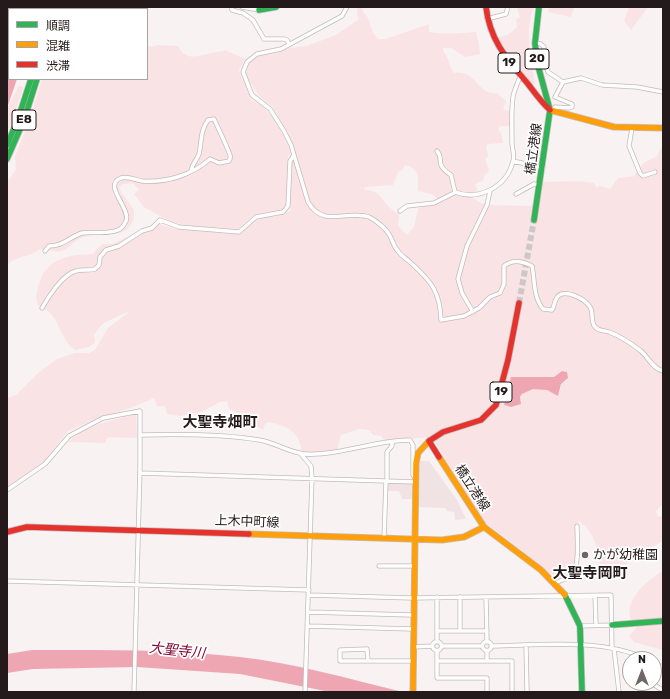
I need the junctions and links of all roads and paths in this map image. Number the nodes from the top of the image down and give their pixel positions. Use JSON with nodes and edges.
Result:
{"nodes":[{"id":1,"x":231,"y":7,"type":"edge"},
{"id":2,"x":242,"y":7,"type":"edge"},
{"id":3,"x":276,"y":7,"type":"edge"},
{"id":4,"x":347,"y":7,"type":"edge"},
{"id":5,"x":486,"y":7,"type":"edge"},
{"id":6,"x":508,"y":7,"type":"edge"},
{"id":7,"x":539,"y":7,"type":"edge"},
{"id":8,"x":267,"y":8,"type":"edge"},
{"id":9,"x":259,"y":10,"type":"joint"},
{"id":10,"x":487,"y":20,"type":"junction"},
{"id":11,"x":535,"y":43,"type":"junction"},
{"id":12,"x":289,"y":44,"type":"junction"},
{"id":13,"x":520,"y":76,"type":"junction"},
{"id":14,"x":31,"y":80,"type":"edge"},
{"id":15,"x":37,"y":80,"type":"edge"},
{"id":16,"x":563,"y":82,"type":"junction"},
{"id":17,"x":543,"y":85,"type":"junction"},
{"id":18,"x":533,"y":91,"type":"junction"},
{"id":19,"x":663,"y":92,"type":"edge"},
{"id":20,"x":551,"y":110,"type":"junction"},
{"id":21,"x":632,"y":128,"type":"junction"},
{"id":22,"x":663,"y":128,"type":"edge"},
{"id":23,"x":7,"y":145,"type":"edge"},
{"id":24,"x":437,"y":151,"type":"dead end"},
{"id":25,"x":294,"y":155,"type":"junction"},
{"id":26,"x":7,"y":159,"type":"edge"},
{"id":27,"x":514,"y":161,"type":"junction"},
{"id":28,"x":543,"y":168,"type":"junction"},
{"id":29,"x":191,"y":171,"type":"junction"},
{"id":30,"x":655,"y":172,"type":"dead end"},
{"id":31,"x":540,"y":185,"type":"junction"},
{"id":32,"x":490,"y":191,"type":"junction"},
{"id":33,"x":456,"y":192,"type":"junction"},
{"id":34,"x":516,"y":194,"type":"dead end"},
{"id":35,"x":400,"y":211,"type":"dead end"},
{"id":36,"x":534,"y":220,"type":"tunnel mouth"},
{"id":37,"x":45,"y":251,"type":"dead end"},
{"id":38,"x":519,"y":303,"type":"tunnel mouth"},
{"id":39,"x":42,"y":308,"type":"dead end"},
{"id":40,"x":473,"y":312,"type":"junction"},
{"id":41,"x":663,"y":371,"type":"edge"},
{"id":42,"x":141,"y":435,"type":"junction"},
{"id":43,"x":429,"y":441,"type":"junction"},
{"id":44,"x":392,"y":442,"type":"junction"},
{"id":45,"x":300,"y":453,"type":"junction"},
{"id":46,"x":140,"y":473,"type":"junction"},
{"id":47,"x":312,"y":478,"type":"junction"},
{"id":48,"x":416,"y":480,"type":"junction"},
{"id":49,"x":386,"y":481,"type":"junction"},
{"id":50,"x":7,"y":490,"type":"edge"},
{"id":51,"x":577,"y":526,"type":"dead end"},
{"id":52,"x":484,"y":527,"type":"junction"},
{"id":53,"x":138,"y":530,"type":"junction"},
{"id":54,"x":7,"y":532,"type":"edge"},
{"id":55,"x":311,"y":536,"type":"junction"},
{"id":56,"x":384,"y":539,"type":"junction"},
{"id":57,"x":416,"y":540,"type":"junction"},
{"id":58,"x":379,"y":566,"type":"dead end"},
{"id":59,"x":415,"y":566,"type":"junction"},
{"id":60,"x":7,"y":581,"type":"edge"},
{"id":61,"x":556,"y":583,"type":"junction"},
{"id":62,"x":137,"y":585,"type":"junction"},
{"id":63,"x":309,"y":590,"type":"junction"},
{"id":64,"x":309,"y":595,"type":"junction"},
{"id":65,"x":566,"y":596,"type":"junction"},
{"id":66,"x":595,"y":596,"type":"junction"},
{"id":67,"x":437,"y":597,"type":"junction"},
{"id":68,"x":460,"y":597,"type":"junction"},
{"id":69,"x":486,"y":597,"type":"junction"},
{"id":70,"x":412,"y":598,"type":"junction"},
{"id":71,"x":308,"y":612,"type":"junction"},
{"id":72,"x":412,"y":615,"type":"junction"},
{"id":73,"x":663,"y":621,"type":"edge"},
{"id":74,"x":612,"y":625,"type":"junction"},
{"id":75,"x":308,"y":626,"type":"junction"},
{"id":76,"x":580,"y":626,"type":"junction"},
{"id":77,"x":596,"y":626,"type":"junction"},
{"id":78,"x":412,"y":629,"type":"junction"},
{"id":79,"x":438,"y":631,"type":"junction"},
{"id":80,"x":460,"y":631,"type":"junction"},
{"id":81,"x":487,"y":631,"type":"junction"},
{"id":82,"x":437,"y":642,"type":"junction"},
{"id":83,"x":487,"y":642,"type":"junction"},
{"id":84,"x":526,"y":645,"type":"junction"},
{"id":85,"x":582,"y":645,"type":"junction"},
{"id":86,"x":432,"y":646,"type":"junction"},
{"id":87,"x":442,"y":646,"type":"junction"},
{"id":88,"x":482,"y":646,"type":"junction"},
{"id":89,"x":492,"y":646,"type":"junction"},
{"id":90,"x":413,"y":647,"type":"junction"},
{"id":91,"x":613,"y":648,"type":"junction"},
{"id":92,"x":487,"y":650,"type":"junction"},
{"id":93,"x":437,"y":651,"type":"junction"},
{"id":94,"x":622,"y":651,"type":"edge"},
{"id":95,"x":368,"y":661,"type":"junction"},
{"id":96,"x":413,"y":661,"type":"junction"},
{"id":97,"x":437,"y":661,"type":"junction"},
{"id":98,"x":487,"y":661,"type":"junction"},
{"id":99,"x":413,"y":690,"type":"edge"},
{"id":100,"x":134,"y":692,"type":"edge"},
{"id":101,"x":305,"y":692,"type":"edge"},
{"id":102,"x":487,"y":692,"type":"edge"},
{"id":103,"x":512,"y":692,"type":"edge"},
{"id":104,"x":527,"y":692,"type":"edge"},
{"id":105,"x":582,"y":692,"type":"edge"},
{"id":106,"x":619,"y":692,"type":"edge"}],
"edges":[{"from":1,"to":12,"type":"street"},
{"from":2,"to":9,"type":"street"},
{"from":3,"to":8,"type":"main road"},
{"from":4,"to":12,"type":"street"},
{"from":5,"to":10,"type":"main road","name":"橋立港線","number":"19"},
{"from":6,"to":10,"type":"street"},
{"from":7,"to":11,"type":"main road","number":"20"},
{"from":8,"to":9,"type":"main road"},
{"from":10,"to":13,"type":"main road","name":"橋立港線","number":"19"},
{"from":11,"to":16,"type":"street"},
{"from":11,"to":17,"type":"main road","number":"20"},
{"from":12,"to":25,"type":"street"},
{"from":13,"to":18,"type":"main road","name":"橋立港線","number":"19"},
{"from":13,"to":27,"type":"street"},
{"from":14,"to":23,"type":"main road","number":"E8"},
{"from":15,"to":26,"type":"main road","number":"E8"},
{"from":16,"to":19,"type":"street"},
{"from":16,"to":20,"type":"street"},
{"from":17,"to":18,"type":"street"},
{"from":17,"to":20,"type":"main road","number":"20"},
{"from":18,"to":20,"type":"main road","name":"橋立港線","number":"19"},
{"from":20,"to":21,"type":"main road"},
{"from":20,"to":28,"type":"main road","name":"橋立港線"},
{"from":21,"to":22,"type":"main road"},
{"from":21,"to":30,"type":"street"},
{"from":24,"to":33,"type":"street"},
{"from":25,"to":39,"type":"street"},
{"from":25,"to":40,"type":"street"},
{"from":27,"to":28,"type":"street"},
{"from":27,"to":32,"type":"street"},
{"from":28,"to":31,"type":"main road","name":"橋立港線"},
{"from":29,"to":29,"type":"street"},
{"from":29,"to":37,"type":"street"},
{"from":31,"to":34,"type":"street"},
{"from":31,"to":36,"type":"main road","name":"橋立港線"},
{"from":32,"to":33,"type":"street"},
{"from":32,"to":40,"type":"street"},
{"from":33,"to":35,"type":"street"},
{"from":38,"to":43,"type":"main road","number":"19"},
{"from":40,"to":41,"type":"street"},
{"from":42,"to":45,"type":"street"},
{"from":42,"to":46,"type":"street"},
{"from":42,"to":50,"type":"street"},
{"from":43,"to":48,"type":"main road"},
{"from":43,"to":52,"type":"main road","name":"橋立港線"},
{"from":44,"to":45,"type":"street"},
{"from":44,"to":48,"type":"street"},
{"from":44,"to":49,"type":"street"},
{"from":45,"to":47,"type":"street"},
{"from":46,"to":47,"type":"street"},
{"from":46,"to":53,"type":"street"},
{"from":47,"to":49,"type":"street"},
{"from":47,"to":55,"type":"street"},
{"from":48,"to":49,"type":"street"},
{"from":48,"to":57,"type":"main road"},
{"from":49,"to":56,"type":"street"},
{"from":51,"to":61,"type":"street"},
{"from":52,"to":57,"type":"main road","name":"上木中町線"},
{"from":52,"to":61,"type":"main road","name":"橋立港線"},
{"from":53,"to":54,"type":"main road","name":"上木中町線"},
{"from":53,"to":55,"type":"main road","name":"上木中町線"},
{"from":53,"to":62,"type":"street"},
{"from":55,"to":56,"type":"main road","name":"上木中町線"},
{"from":55,"to":63,"type":"street"},
{"from":56,"to":57,"type":"main road","name":"上木中町線"},
{"from":57,"to":59,"type":"main road"},
{"from":58,"to":59,"type":"street"},
{"from":59,"to":70,"type":"main road"},
{"from":60,"to":62,"type":"street"},
{"from":61,"to":65,"type":"main road","name":"橋立港線"},
{"from":62,"to":63,"type":"street"},
{"from":62,"to":100,"type":"street"},
{"from":63,"to":64,"type":"street"},
{"from":64,"to":70,"type":"street"},
{"from":64,"to":71,"type":"street"},
{"from":65,"to":66,"type":"street"},
{"from":65,"to":69,"type":"street"},
{"from":65,"to":76,"type":"main road","name":"橋立港線"},
{"from":66,"to":74,"type":"street"},
{"from":66,"to":77,"type":"street"},
{"from":67,"to":68,"type":"street"},
{"from":67,"to":70,"type":"street"},
{"from":67,"to":79,"type":"street"},
{"from":68,"to":69,"type":"street"},
{"from":68,"to":80,"type":"street"},
{"from":69,"to":81,"type":"street"},
{"from":70,"to":72,"type":"main road"},
{"from":71,"to":72,"type":"street"},
{"from":71,"to":75,"type":"street"},
{"from":72,"to":78,"type":"main road"},
{"from":73,"to":74,"type":"main road"},
{"from":74,"to":77,"type":"street"},
{"from":74,"to":91,"type":"street"},
{"from":75,"to":78,"type":"street"},
{"from":75,"to":101,"type":"street"},
{"from":76,"to":77,"type":"street"},
{"from":76,"to":85,"type":"main road","name":"橋立港線"},
{"from":78,"to":90,"type":"main road"},
{"from":79,"to":80,"type":"street"},
{"from":79,"to":82,"type":"street"},
{"from":80,"to":81,"type":"street"},
{"from":81,"to":83,"type":"street"},
{"from":82,"to":86,"type":"street"},
{"from":82,"to":87,"type":"street"},
{"from":83,"to":88,"type":"street"},
{"from":83,"to":89,"type":"street"},
{"from":84,"to":85,"type":"street"},
{"from":84,"to":89,"type":"street"},
{"from":84,"to":104,"type":"street"},
{"from":85,"to":91,"type":"street"},
{"from":85,"to":105,"type":"main road","name":"橋立港線"},
{"from":86,"to":90,"type":"street"},
{"from":86,"to":93,"type":"street"},
{"from":87,"to":88,"type":"street"},
{"from":87,"to":93,"type":"street"},
{"from":88,"to":92,"type":"street"},
{"from":89,"to":92,"type":"street"},
{"from":90,"to":96,"type":"main road"},
{"from":91,"to":94,"type":"street"},
{"from":91,"to":106,"type":"street"},
{"from":92,"to":98,"type":"street"},
{"from":93,"to":97,"type":"street"},
{"from":95,"to":95,"type":"street"},
{"from":95,"to":96,"type":"street"},
{"from":96,"to":99,"type":"main road"},
{"from":97,"to":98,"type":"street"},
{"from":97,"to":102,"type":"street"},
{"from":98,"to":103,"type":"street"}]}
